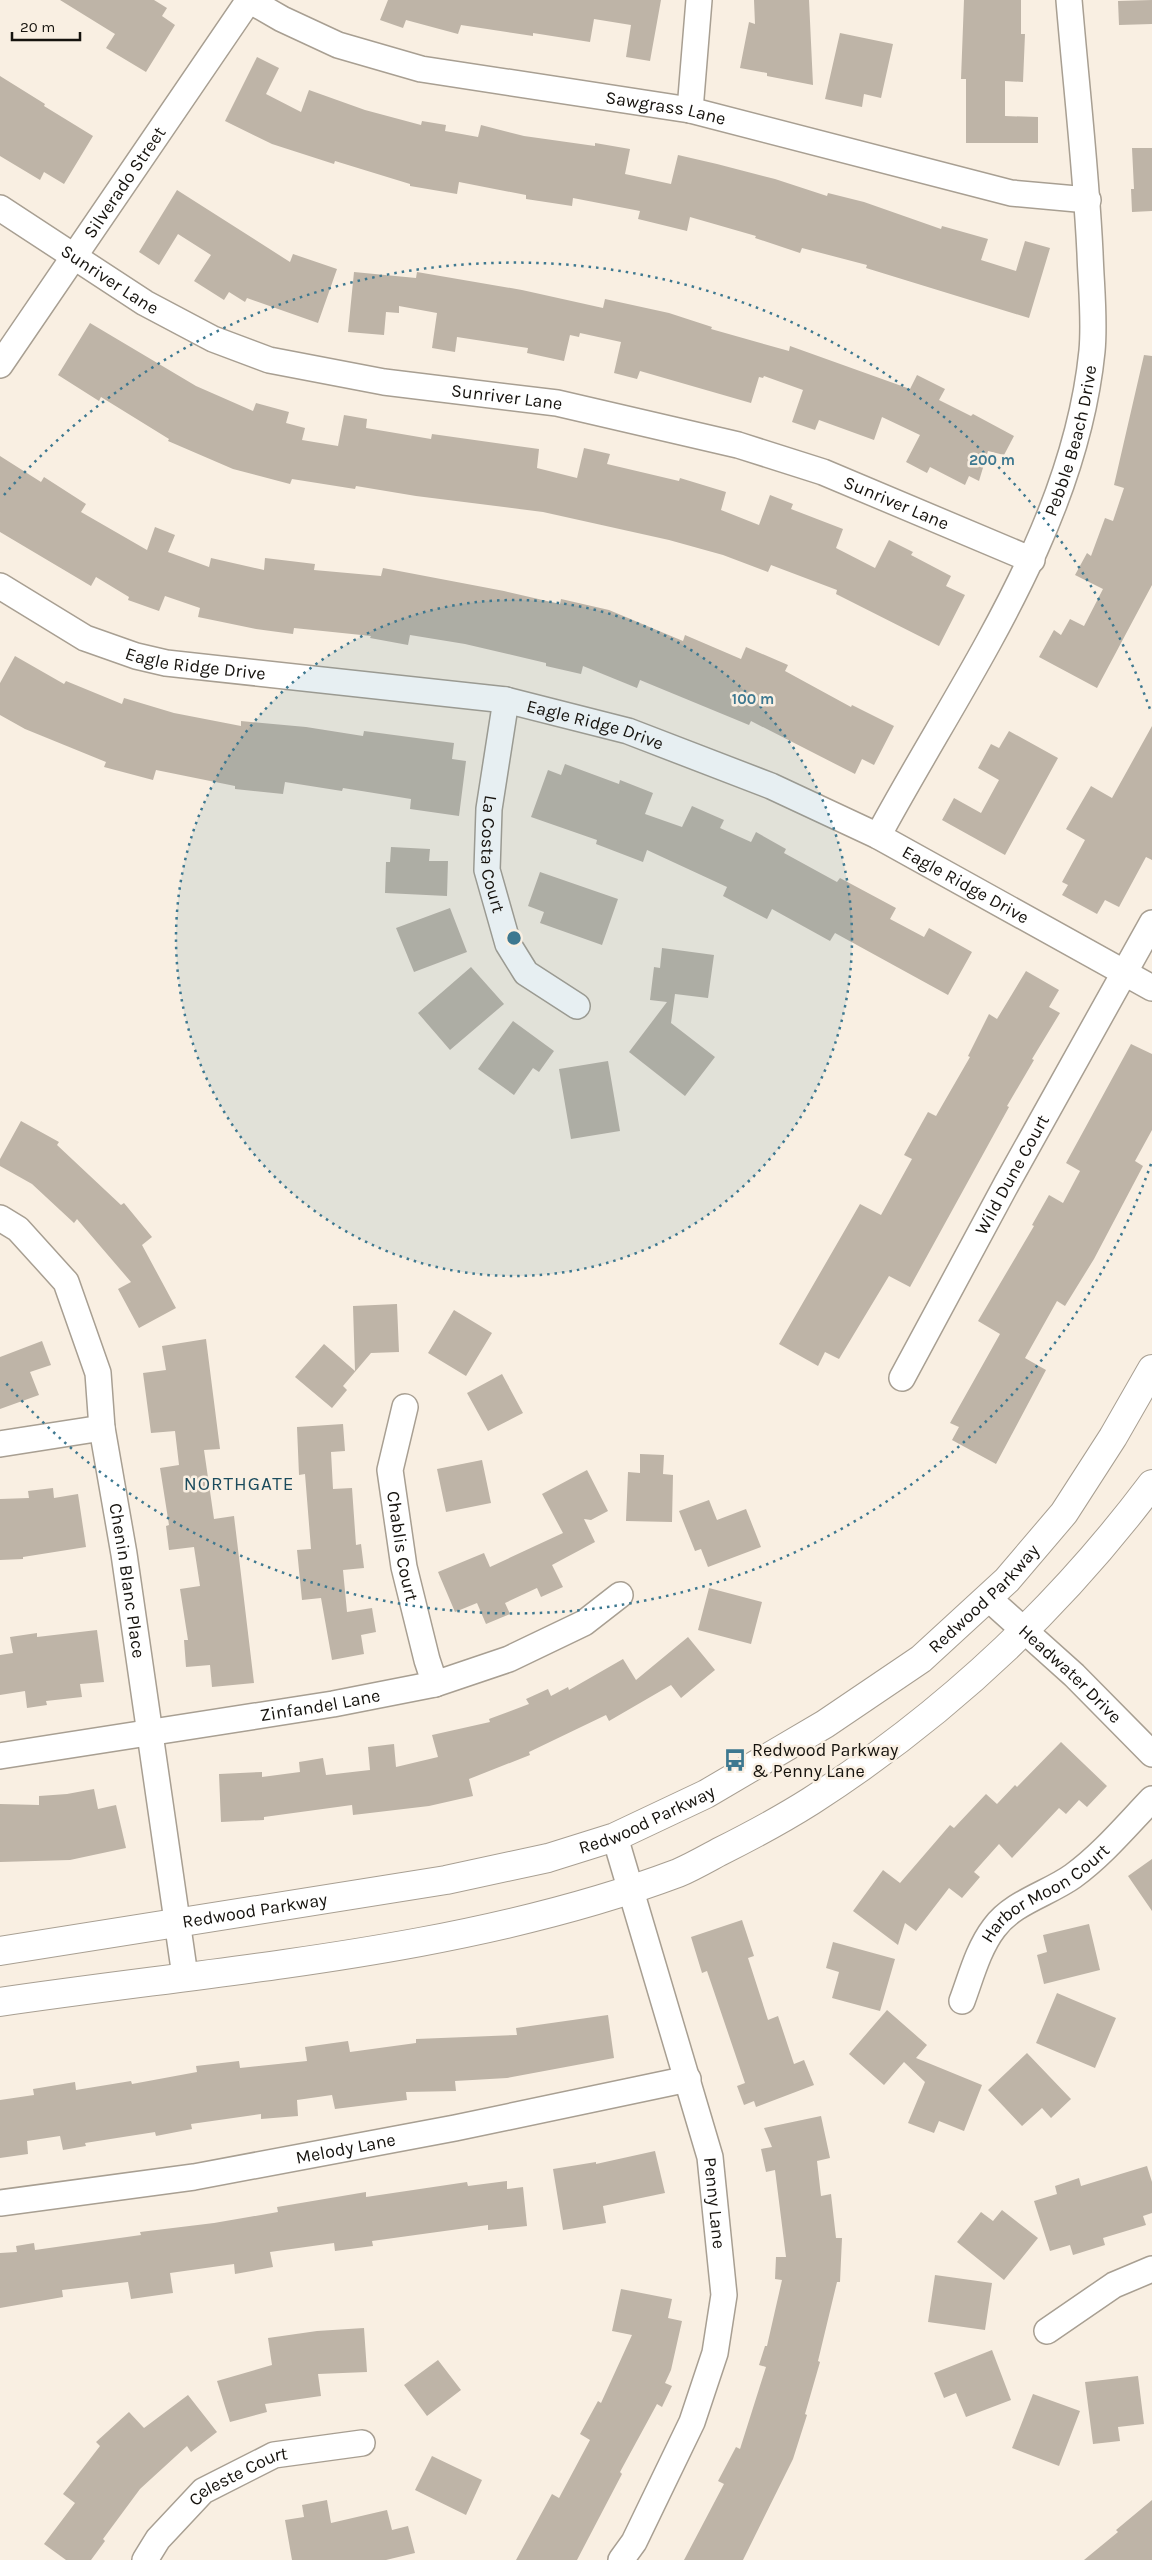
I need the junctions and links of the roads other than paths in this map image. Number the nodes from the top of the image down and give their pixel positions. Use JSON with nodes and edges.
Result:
{"nodes":[{"id":1,"x":249,"y":0,"type":"edge"},
{"id":2,"x":699,"y":0,"type":"edge"},
{"id":3,"x":1069,"y":0,"type":"edge"},
{"id":4,"x":690,"y":110,"type":"junction"},
{"id":5,"x":1088,"y":200,"type":"junction"},
{"id":6,"x":0,"y":208,"type":"edge"},
{"id":7,"x":75,"y":257,"type":"junction"},
{"id":8,"x":0,"y":365,"type":"edge"},
{"id":9,"x":1032,"y":560,"type":"junction"},
{"id":10,"x":0,"y":586,"type":"edge"},
{"id":11,"x":506,"y":700,"type":"junction"},
{"id":12,"x":878,"y":836,"type":"junction"},
{"id":13,"x":1152,"y":923,"type":"edge"},
{"id":14,"x":1124,"y":973,"type":"junction"},
{"id":15,"x":1152,"y":988,"type":"edge"},
{"id":16,"x":577,"y":1006,"type":"dead end"},
{"id":17,"x":0,"y":1218,"type":"edge"},
{"id":18,"x":1152,"y":1369,"type":"edge"},
{"id":19,"x":902,"y":1378,"type":"dead end"},
{"id":20,"x":405,"y":1407,"type":"dead end"},
{"id":21,"x":102,"y":1428,"type":"junction"},
{"id":22,"x":0,"y":1444,"type":"edge"},
{"id":23,"x":1152,"y":1484,"type":"edge"},
{"id":24,"x":620,"y":1595,"type":"dead end"},
{"id":25,"x":988,"y":1598,"type":"junction"},
{"id":26,"x":1026,"y":1630,"type":"junction"},
{"id":27,"x":435,"y":1684,"type":"junction"},
{"id":28,"x":148,"y":1732,"type":"junction"},
{"id":29,"x":1152,"y":1754,"type":"edge"},
{"id":30,"x":0,"y":1756,"type":"edge"},
{"id":31,"x":1152,"y":1799,"type":"edge"},
{"id":32,"x":615,"y":1837,"type":"junction"},
{"id":33,"x":632,"y":1888,"type":"junction"},
{"id":34,"x":176,"y":1924,"type":"junction"},
{"id":35,"x":0,"y":1951,"type":"edge"},
{"id":36,"x":185,"y":1976,"type":"junction"},
{"id":37,"x":962,"y":2001,"type":"dead end"},
{"id":38,"x":0,"y":2002,"type":"edge"},
{"id":39,"x":688,"y":2079,"type":"junction"},
{"id":40,"x":0,"y":2203,"type":"edge"},
{"id":41,"x":1152,"y":2269,"type":"edge"},
{"id":42,"x":1048,"y":2331,"type":"dead end"},
{"id":43,"x":362,"y":2443,"type":"dead end"},
{"id":44,"x":144,"y":2560,"type":"edge"},
{"id":45,"x":621,"y":2560,"type":"edge"}],
"edges":[{"from":1,"to":4,"type":"street","name":"Sawgrass Lane"},
{"from":1,"to":7,"type":"street","name":"Silverado Street"},
{"from":2,"to":4,"type":"street"},
{"from":3,"to":5,"type":"street","name":"Pebble Beach Drive"},
{"from":4,"to":5,"type":"street","name":"Sawgrass Lane"},
{"from":5,"to":9,"type":"street","name":"Pebble Beach Drive"},
{"from":6,"to":7,"type":"street","name":"Sunriver Lane"},
{"from":7,"to":8,"type":"street","name":"Silverado Street"},
{"from":7,"to":9,"type":"street","name":"Sunriver Lane"},
{"from":9,"to":12,"type":"street","name":"Pebble Beach Drive"},
{"from":10,"to":11,"type":"street","name":"Eagle Ridge Drive"},
{"from":11,"to":12,"type":"street","name":"Eagle Ridge Drive"},
{"from":11,"to":16,"type":"street","name":"La Costa Court"},
{"from":12,"to":14,"type":"street","name":"Eagle Ridge Drive"},
{"from":13,"to":14,"type":"street","name":"Wild Dune Court"},
{"from":14,"to":15,"type":"street","name":"Eagle Ridge Drive"},
{"from":14,"to":19,"type":"street","name":"Wild Dune Court"},
{"from":17,"to":21,"type":"street","name":"Chenin Blanc Place"},
{"from":18,"to":25,"type":"main road","name":"Redwood Parkway"},
{"from":20,"to":27,"type":"street","name":"Chablis Court"},
{"from":21,"to":22,"type":"street"},
{"from":21,"to":28,"type":"street","name":"Chenin Blanc Place"},
{"from":23,"to":26,"type":"main road"},
{"from":24,"to":27,"type":"street","name":"Zinfandel Lane"},
{"from":25,"to":26,"type":"street","name":"Headwater Drive"},
{"from":25,"to":32,"type":"main road","name":"Redwood Parkway"},
{"from":26,"to":29,"type":"street","name":"Headwater Drive"},
{"from":26,"to":33,"type":"main road"},
{"from":27,"to":28,"type":"street","name":"Zinfandel Lane"},
{"from":28,"to":30,"type":"street","name":"Zinfandel Lane"},
{"from":28,"to":34,"type":"street","name":"Chenin Blanc Place"},
{"from":31,"to":37,"type":"street","name":"Harbor Moon Court"},
{"from":32,"to":33,"type":"street","name":"Penny Lane"},
{"from":32,"to":34,"type":"main road","name":"Redwood Parkway"},
{"from":33,"to":36,"type":"main road"},
{"from":33,"to":39,"type":"street","name":"Penny Lane"},
{"from":34,"to":35,"type":"main road","name":"Redwood Parkway"},
{"from":34,"to":36,"type":"street","name":"Chenin Blanc Place"},
{"from":36,"to":38,"type":"main road"},
{"from":39,"to":40,"type":"street","name":"Melody Lane"},
{"from":39,"to":45,"type":"street","name":"Penny Lane"},
{"from":41,"to":42,"type":"street"},
{"from":43,"to":44,"type":"street","name":"Celeste Court"}]}
